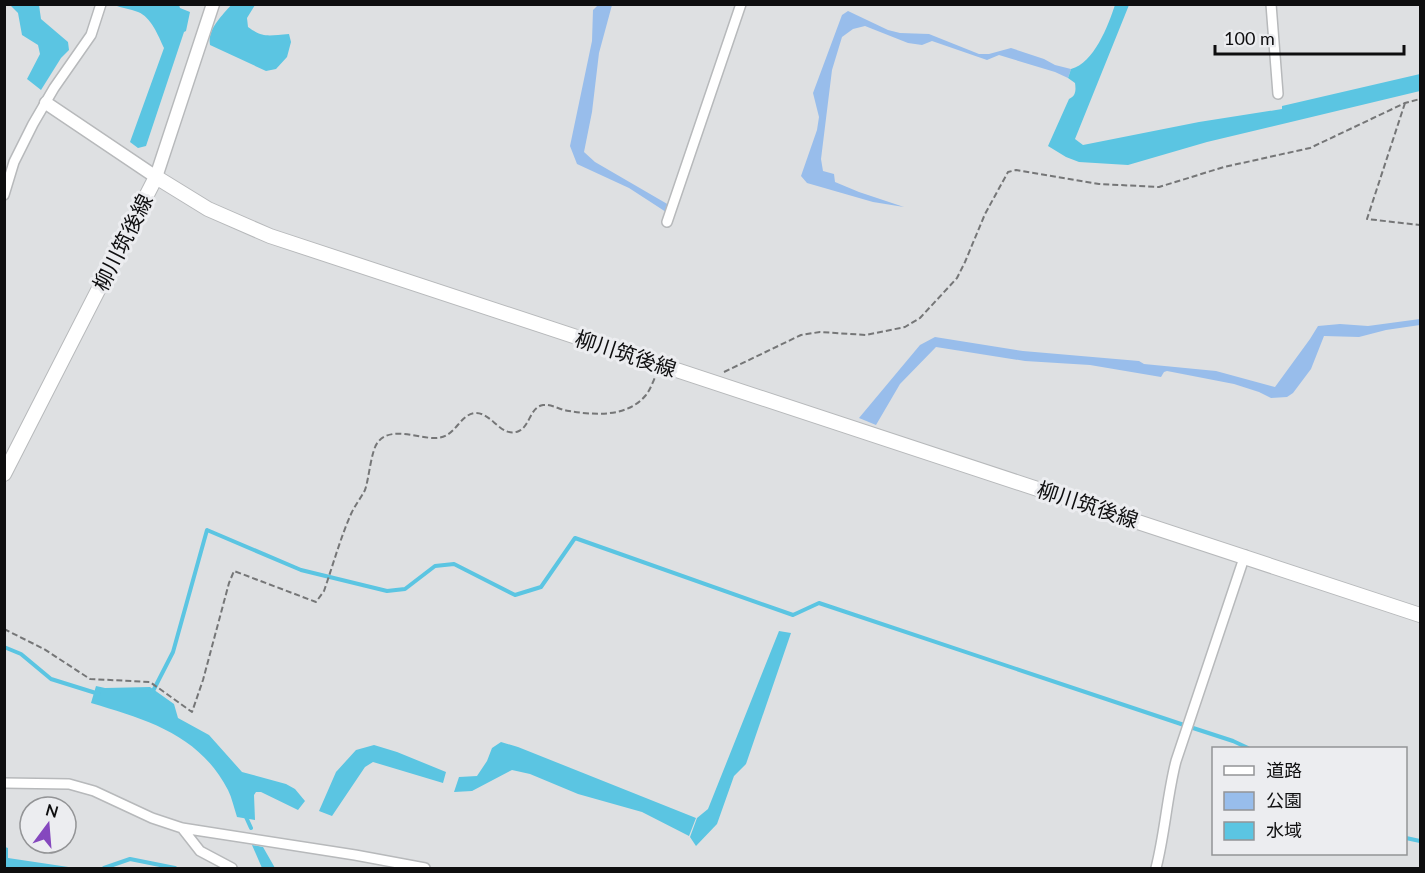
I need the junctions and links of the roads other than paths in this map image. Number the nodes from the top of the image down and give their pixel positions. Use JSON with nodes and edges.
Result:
{"nodes":[{"id":1,"x":101,"y":4,"type":"edge"},
{"id":2,"x":213,"y":4,"type":"edge"},
{"id":3,"x":741,"y":4,"type":"edge"},
{"id":4,"x":1271,"y":4,"type":"edge"},
{"id":5,"x":1278,"y":94,"type":"dead end"},
{"id":6,"x":46,"y":103,"type":"junction"},
{"id":7,"x":156,"y":177,"type":"junction"},
{"id":8,"x":4,"y":195,"type":"edge"},
{"id":9,"x":668,"y":222,"type":"dead end"},
{"id":10,"x":4,"y":474,"type":"edge"},
{"id":11,"x":1245,"y":555,"type":"junction"},
{"id":12,"x":1420,"y":615,"type":"edge"},
{"id":13,"x":4,"y":783,"type":"edge"},
{"id":14,"x":182,"y":828,"type":"junction"},
{"id":15,"x":232,"y":868,"type":"edge"},
{"id":16,"x":425,"y":868,"type":"edge"},
{"id":17,"x":1156,"y":868,"type":"edge"}],
"edges":[{"from":1,"to":6,"type":"street"},
{"from":2,"to":7,"type":"street"},
{"from":3,"to":9,"type":"street"},
{"from":4,"to":5,"type":"street"},
{"from":6,"to":7,"type":"street"},
{"from":6,"to":8,"type":"street"},
{"from":7,"to":10,"type":"main road","name":"柳川筑後線"},
{"from":7,"to":11,"type":"main road","name":"柳川筑後線"},
{"from":11,"to":12,"type":"main road","name":"柳川筑後線"},
{"from":11,"to":17,"type":"street"},
{"from":13,"to":14,"type":"street"},
{"from":14,"to":15,"type":"street"},
{"from":14,"to":16,"type":"street"}]}
